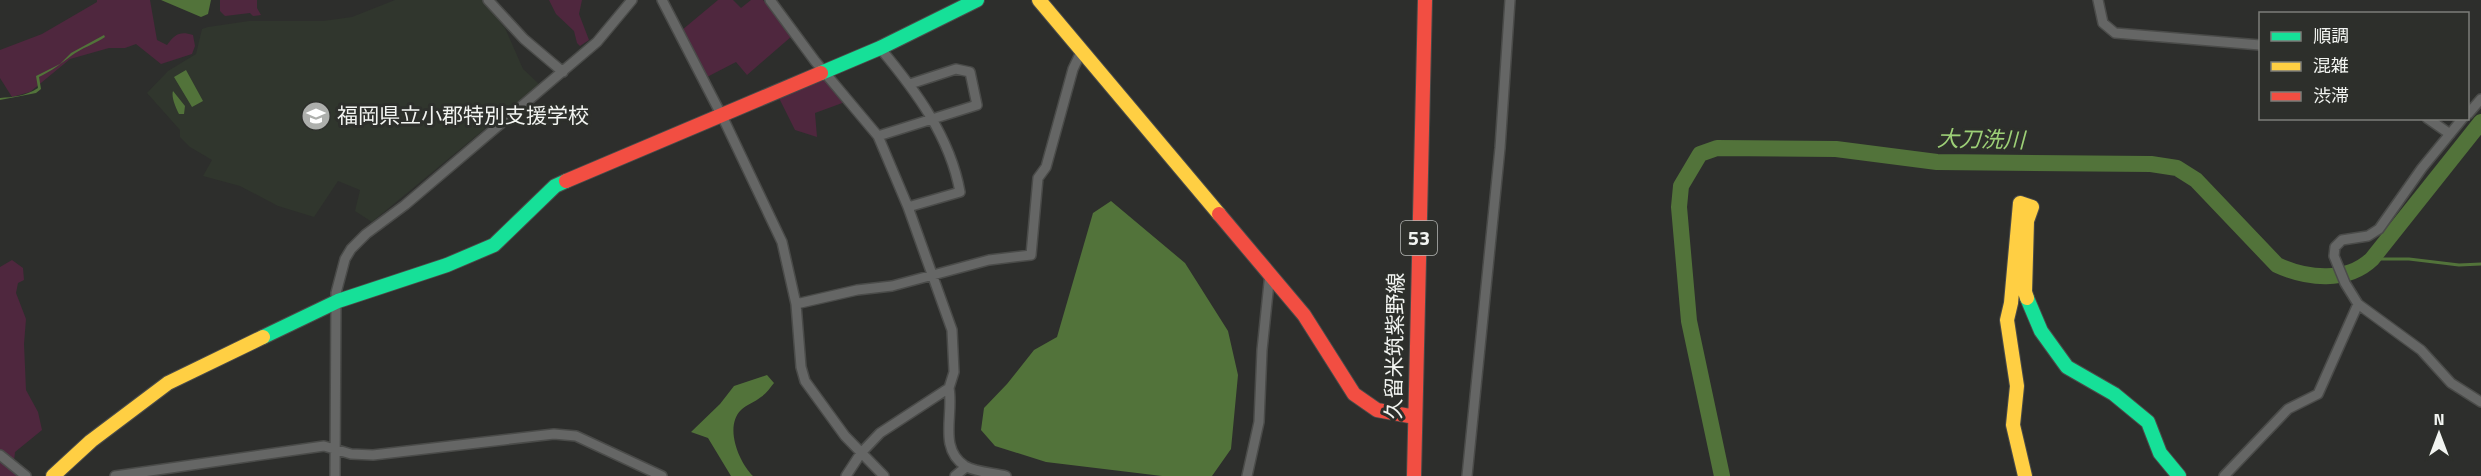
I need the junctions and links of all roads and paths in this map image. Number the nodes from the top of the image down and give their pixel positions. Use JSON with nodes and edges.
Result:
{"nodes":[{"id":1,"x":488,"y":0,"type":"edge"},
{"id":2,"x":632,"y":0,"type":"edge"},
{"id":3,"x":662,"y":0,"type":"edge"},
{"id":4,"x":770,"y":0,"type":"edge"},
{"id":5,"x":977,"y":0,"type":"edge"},
{"id":6,"x":1039,"y":0,"type":"edge"},
{"id":7,"x":1425,"y":0,"type":"edge"},
{"id":8,"x":1510,"y":0,"type":"edge"},
{"id":9,"x":2098,"y":0,"type":"edge"},
{"id":10,"x":2259,"y":45,"type":"edge"},
{"id":11,"x":880,"y":48,"type":"junction"},
{"id":12,"x":1082,"y":50,"type":"junction"},
{"id":13,"x":825,"y":71,"type":"junction"},
{"id":14,"x":563,"y":72,"type":"junction"},
{"id":15,"x":910,"y":84,"type":"junction"},
{"id":16,"x":2481,"y":99,"type":"edge"},
{"id":17,"x":2469,"y":113,"type":"edge"},
{"id":18,"x":720,"y":117,"type":"junction"},
{"id":19,"x":933,"y":119,"type":"junction"},
{"id":20,"x":2430,"y":120,"type":"edge"},
{"id":21,"x":2461,"y":120,"type":"edge"},
{"id":22,"x":2450,"y":134,"type":"junction"},
{"id":23,"x":878,"y":136,"type":"junction"},
{"id":24,"x":908,"y":207,"type":"junction"},
{"id":25,"x":1270,"y":273,"type":"junction"},
{"id":26,"x":932,"y":276,"type":"junction"},
{"id":27,"x":338,"y":301,"type":"junction"},
{"id":28,"x":796,"y":304,"type":"junction"},
{"id":29,"x":2358,"y":304,"type":"junction"},
{"id":30,"x":949,"y":388,"type":"junction"},
{"id":31,"x":2481,"y":402,"type":"edge"},
{"id":32,"x":1414,"y":417,"type":"junction"},
{"id":33,"x":335,"y":448,"type":"junction"},
{"id":34,"x":861,"y":453,"type":"junction"},
{"id":35,"x":0,"y":455,"type":"edge"},
{"id":36,"x":966,"y":467,"type":"junction"},
{"id":37,"x":26,"y":476,"type":"edge"},
{"id":38,"x":53,"y":476,"type":"edge"},
{"id":39,"x":115,"y":476,"type":"edge"},
{"id":40,"x":336,"y":476,"type":"edge"},
{"id":41,"x":662,"y":476,"type":"edge"},
{"id":42,"x":846,"y":476,"type":"edge"},
{"id":43,"x":884,"y":476,"type":"edge"},
{"id":44,"x":956,"y":476,"type":"edge"},
{"id":45,"x":1006,"y":476,"type":"edge"},
{"id":46,"x":1247,"y":476,"type":"edge"},
{"id":47,"x":1414,"y":476,"type":"edge"},
{"id":48,"x":1467,"y":476,"type":"edge"},
{"id":49,"x":2025,"y":476,"type":"edge"},
{"id":50,"x":2180,"y":476,"type":"edge"},
{"id":51,"x":2224,"y":476,"type":"edge"}],
"edges":[{"from":1,"to":14,"type":"street"},
{"from":2,"to":14,"type":"street"},
{"from":3,"to":18,"type":"street"},
{"from":4,"to":13,"type":"street"},
{"from":5,"to":11,"type":"street"},
{"from":6,"to":12,"type":"street"},
{"from":7,"to":32,"type":"street","name":"久留米筑紫野線","number":"53"},
{"from":8,"to":48,"type":"street"},
{"from":9,"to":10,"type":"street"},
{"from":11,"to":13,"type":"street"},
{"from":11,"to":15,"type":"street"},
{"from":12,"to":25,"type":"street"},
{"from":12,"to":26,"type":"street"},
{"from":13,"to":18,"type":"street"},
{"from":13,"to":23,"type":"street"},
{"from":14,"to":27,"type":"street"},
{"from":15,"to":19,"type":"street"},
{"from":15,"to":19,"type":"street"},
{"from":16,"to":17,"type":"street"},
{"from":18,"to":27,"type":"street"},
{"from":18,"to":28,"type":"street"},
{"from":19,"to":23,"type":"street"},
{"from":19,"to":24,"type":"street"},
{"from":20,"to":22,"type":"street"},
{"from":21,"to":22,"type":"street"},
{"from":22,"to":29,"type":"street"},
{"from":23,"to":24,"type":"street"},
{"from":24,"to":26,"type":"street"},
{"from":25,"to":32,"type":"street"},
{"from":25,"to":46,"type":"street"},
{"from":26,"to":28,"type":"street"},
{"from":26,"to":30,"type":"street"},
{"from":27,"to":33,"type":"street"},
{"from":27,"to":38,"type":"street"},
{"from":28,"to":34,"type":"street"},
{"from":29,"to":31,"type":"street"},
{"from":29,"to":51,"type":"street"},
{"from":30,"to":34,"type":"street"},
{"from":30,"to":36,"type":"street"},
{"from":32,"to":47,"type":"street","name":"久留米筑紫野線","number":"53"},
{"from":33,"to":39,"type":"street"},
{"from":33,"to":40,"type":"street"},
{"from":33,"to":41,"type":"street"},
{"from":34,"to":42,"type":"street"},
{"from":34,"to":43,"type":"street"},
{"from":35,"to":37,"type":"street"},
{"from":36,"to":44,"type":"street"},
{"from":36,"to":45,"type":"street"},
{"from":49,"to":50,"type":"street"}]}
